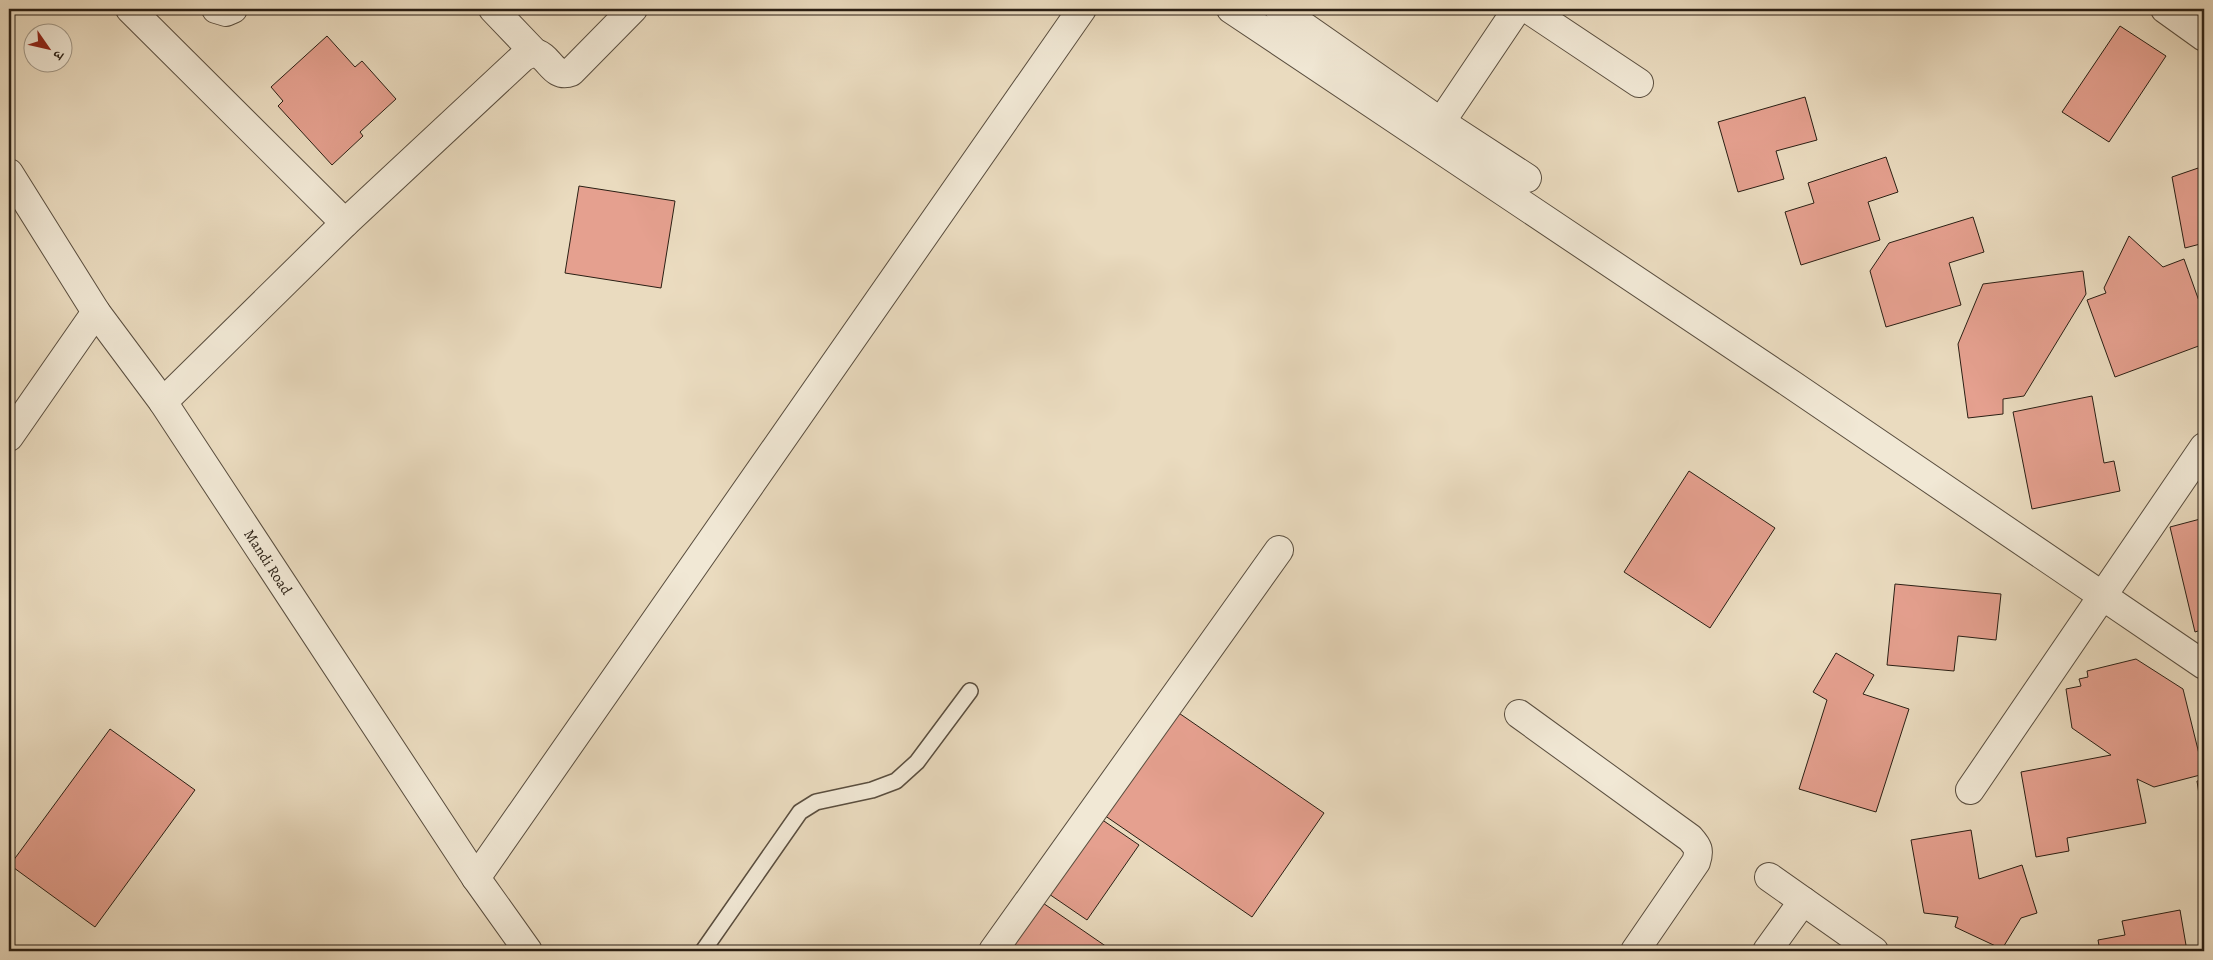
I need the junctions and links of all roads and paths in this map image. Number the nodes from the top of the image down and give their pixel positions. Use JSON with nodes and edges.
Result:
{"nodes":[{"id":1,"x":132,"y":9,"type":"edge"},
{"id":2,"x":216,"y":9,"type":"edge"},
{"id":3,"x":233,"y":9,"type":"edge"},
{"id":4,"x":493,"y":9,"type":"edge"},
{"id":5,"x":633,"y":9,"type":"edge"},
{"id":6,"x":1082,"y":9,"type":"edge"},
{"id":7,"x":1231,"y":9,"type":"edge"},
{"id":8,"x":1279,"y":9,"type":"edge"},
{"id":9,"x":1517,"y":9,"type":"edge"},
{"id":10,"x":1528,"y":9,"type":"edge"},
{"id":11,"x":2165,"y":9,"type":"edge"},
{"id":12,"x":2204,"y":37,"type":"edge"},
{"id":13,"x":534,"y":53,"type":"junction"},
{"id":14,"x":1639,"y":82,"type":"dead end"},
{"id":15,"x":1441,"y":122,"type":"junction"},
{"id":16,"x":9,"y":173,"type":"edge"},
{"id":17,"x":1526,"y":178,"type":"dead end"},
{"id":18,"x":345,"y":223,"type":"junction"},
{"id":19,"x":96,"y":312,"type":"junction"},
{"id":20,"x":163,"y":402,"type":"junction"},
{"id":21,"x":9,"y":437,"type":"edge"},
{"id":22,"x":2204,"y":447,"type":"edge"},
{"id":23,"x":1279,"y":550,"type":"dead end"},
{"id":24,"x":2102,"y":595,"type":"junction"},
{"id":25,"x":2204,"y":665,"type":"edge"},
{"id":26,"x":970,"y":691,"type":"dead end"},
{"id":27,"x":1519,"y":714,"type":"dead end"},
{"id":28,"x":1970,"y":790,"type":"dead end"},
{"id":29,"x":1769,"y":877,"type":"dead end"},
{"id":30,"x":476,"y":878,"type":"junction"},
{"id":31,"x":1803,"y":901,"type":"junction"},
{"id":32,"x":528,"y":951,"type":"edge"},
{"id":33,"x":703,"y":951,"type":"edge"},
{"id":34,"x":992,"y":951,"type":"edge"},
{"id":35,"x":1635,"y":951,"type":"edge"},
{"id":36,"x":1767,"y":951,"type":"edge"},
{"id":37,"x":1874,"y":951,"type":"edge"}],
"edges":[{"from":1,"to":18,"type":"street"},
{"from":2,"to":3,"type":"street"},
{"from":4,"to":13,"type":"street"},
{"from":5,"to":13,"type":"street"},
{"from":6,"to":30,"type":"street"},
{"from":7,"to":24,"type":"street"},
{"from":8,"to":15,"type":"street"},
{"from":9,"to":15,"type":"street"},
{"from":10,"to":14,"type":"street"},
{"from":11,"to":12,"type":"street"},
{"from":13,"to":18,"type":"street"},
{"from":15,"to":17,"type":"street"},
{"from":16,"to":19,"type":"street","name":"Mandi Road"},
{"from":18,"to":20,"type":"street"},
{"from":19,"to":20,"type":"street","name":"Mandi Road"},
{"from":19,"to":21,"type":"street"},
{"from":20,"to":30,"type":"street","name":"Mandi Road"},
{"from":22,"to":24,"type":"street"},
{"from":23,"to":34,"type":"street"},
{"from":24,"to":25,"type":"street"},
{"from":24,"to":28,"type":"street"},
{"from":26,"to":33,"type":"lane"},
{"from":27,"to":35,"type":"street"},
{"from":29,"to":31,"type":"street"},
{"from":30,"to":32,"type":"street","name":"Mandi Road"},
{"from":31,"to":36,"type":"street"},
{"from":31,"to":37,"type":"street"}]}
